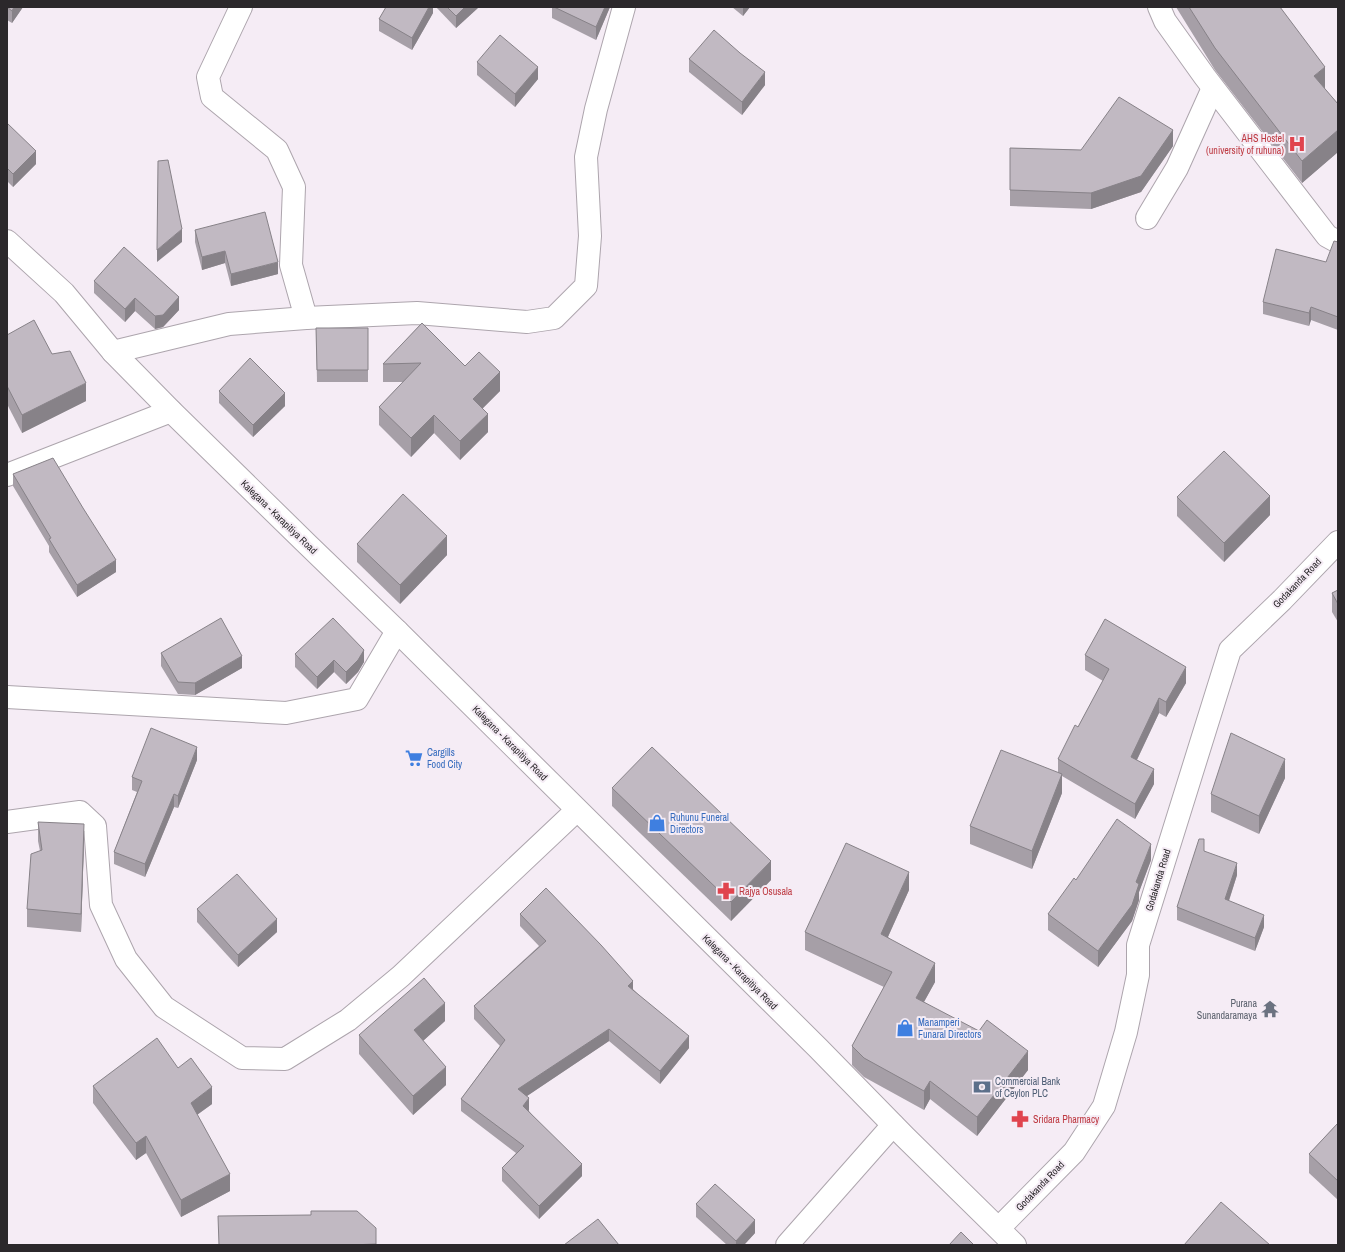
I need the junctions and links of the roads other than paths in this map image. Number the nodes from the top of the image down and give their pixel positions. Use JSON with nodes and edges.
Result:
{"nodes":[{"id":1,"x":241,"y":7,"type":"edge"},
{"id":2,"x":624,"y":7,"type":"edge"},
{"id":3,"x":1158,"y":7,"type":"edge"},
{"id":4,"x":1213,"y":88,"type":"junction"},
{"id":5,"x":1148,"y":218,"type":"dead end"},
{"id":6,"x":7,"y":241,"type":"edge"},
{"id":7,"x":1338,"y":242,"type":"edge"},
{"id":8,"x":306,"y":318,"type":"junction"},
{"id":9,"x":112,"y":352,"type":"junction"},
{"id":10,"x":171,"y":411,"type":"junction"},
{"id":11,"x":7,"y":475,"type":"edge"},
{"id":12,"x":1338,"y":542,"type":"edge"},
{"id":13,"x":397,"y":631,"type":"junction"},
{"id":14,"x":7,"y":697,"type":"edge"},
{"id":15,"x":577,"y":810,"type":"junction"},
{"id":16,"x":7,"y":822,"type":"edge"},
{"id":17,"x":893,"y":1125,"type":"junction"},
{"id":18,"x":999,"y":1228,"type":"junction"},
{"id":19,"x":787,"y":1245,"type":"edge"},
{"id":20,"x":1015,"y":1245,"type":"edge"}],
"edges":[{"from":1,"to":8,"type":"street"},
{"from":2,"to":8,"type":"street"},
{"from":3,"to":4,"type":"street"},
{"from":4,"to":5,"type":"street"},
{"from":4,"to":7,"type":"street"},
{"from":6,"to":9,"type":"street","name":"Kalegana - Karapitiya Road"},
{"from":8,"to":9,"type":"street"},
{"from":9,"to":10,"type":"street","name":"Kalegana - Karapitiya Road"},
{"from":10,"to":11,"type":"street"},
{"from":10,"to":13,"type":"street","name":"Kalegana - Karapitiya Road"},
{"from":12,"to":18,"type":"street","name":"Godakanda Road"},
{"from":13,"to":14,"type":"street"},
{"from":13,"to":15,"type":"street","name":"Kalegana - Karapitiya Road"},
{"from":15,"to":16,"type":"street"},
{"from":15,"to":17,"type":"street","name":"Kalegana - Karapitiya Road"},
{"from":17,"to":18,"type":"street","name":"Kalegana - Karapitiya Road"},
{"from":17,"to":19,"type":"street"},
{"from":18,"to":20,"type":"street","name":"Kalegana - Karapitiya Road"}]}
